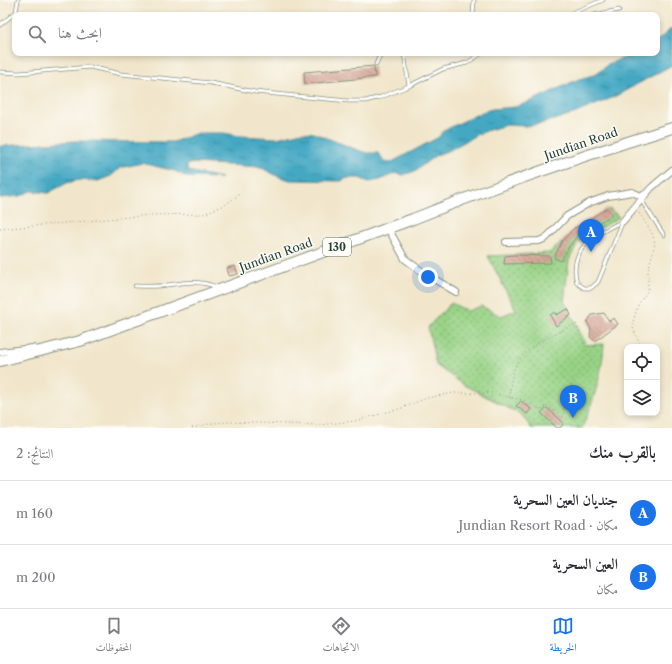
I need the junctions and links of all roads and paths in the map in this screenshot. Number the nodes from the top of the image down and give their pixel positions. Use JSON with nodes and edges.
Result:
{"nodes":[{"id":1,"x":18,"y":0,"type":"edge"},
{"id":2,"x":474,"y":0,"type":"edge"},
{"id":3,"x":603,"y":0,"type":"edge"},
{"id":4,"x":619,"y":10,"type":"dead end"},
{"id":5,"x":16,"y":12,"type":"edge"},
{"id":6,"x":473,"y":12,"type":"edge"},
{"id":7,"x":574,"y":12,"type":"edge"},
{"id":8,"x":609,"y":12,"type":"edge"},
{"id":9,"x":12,"y":15,"type":"edge"},
{"id":10,"x":0,"y":24,"type":"edge"},
{"id":11,"x":380,"y":56,"type":"edge"},
{"id":12,"x":404,"y":56,"type":"edge"},
{"id":13,"x":478,"y":56,"type":"edge"},
{"id":14,"x":376,"y":64,"type":"dead end"},
{"id":15,"x":0,"y":72,"type":"edge"},
{"id":16,"x":409,"y":86,"type":"junction"},
{"id":17,"x":672,"y":128,"type":"edge"},
{"id":18,"x":672,"y":170,"type":"edge"},
{"id":19,"x":241,"y":193,"type":"dead end"},
{"id":20,"x":647,"y":193,"type":"junction"},
{"id":21,"x":642,"y":200,"type":"junction"},
{"id":22,"x":635,"y":208,"type":"junction"},
{"id":23,"x":623,"y":221,"type":"junction"},
{"id":24,"x":388,"y":228,"type":"junction"},
{"id":25,"x":0,"y":229,"type":"edge"},
{"id":26,"x":664,"y":235,"type":"dead end"},
{"id":27,"x":506,"y":242,"type":"dead end"},
{"id":28,"x":135,"y":286,"type":"dead end"},
{"id":29,"x":221,"y":289,"type":"junction"},
{"id":30,"x":456,"y":292,"type":"dead end"},
{"id":31,"x":80,"y":341,"type":"junction"},
{"id":32,"x":640,"y":344,"type":"edge"},
{"id":33,"x":0,"y":352,"type":"edge"},
{"id":34,"x":0,"y":361,"type":"edge"},
{"id":35,"x":509,"y":397,"type":"junction"},
{"id":36,"x":514,"y":399,"type":"dead end"},
{"id":37,"x":192,"y":428,"type":"edge"}],
"edges":[{"from":1,"to":5,"type":"lane"},
{"from":2,"to":6,"type":"lane"},
{"from":3,"to":7,"type":"lane"},
{"from":4,"to":8,"type":"lane"},
{"from":9,"to":10,"type":"lane"},
{"from":11,"to":14,"type":"lane"},
{"from":12,"to":16,"type":"lane"},
{"from":13,"to":16,"type":"lane"},
{"from":15,"to":16,"type":"lane"},
{"from":17,"to":24,"type":"main road","name":"Jundian Road","number":"130"},
{"from":18,"to":20,"type":"street"},
{"from":19,"to":25,"type":"path"},
{"from":20,"to":21,"type":"street"},
{"from":20,"to":27,"type":"street"},
{"from":21,"to":22,"type":"street"},
{"from":21,"to":26,"type":"lane"},
{"from":22,"to":23,"type":"street"},
{"from":22,"to":32,"type":"path"},
{"from":23,"to":23,"type":"lane"},
{"from":24,"to":29,"type":"main road","name":"Jundian Road","number":"130"},
{"from":24,"to":30,"type":"street"},
{"from":28,"to":29,"type":"lane"},
{"from":29,"to":31,"type":"main road","name":"Jundian Road","number":"130"},
{"from":31,"to":33,"type":"street"},
{"from":31,"to":34,"type":"main road","name":"Jundian Road","number":"130"},
{"from":35,"to":35,"type":"path"},
{"from":35,"to":36,"type":"path"},
{"from":35,"to":37,"type":"path"}]}
